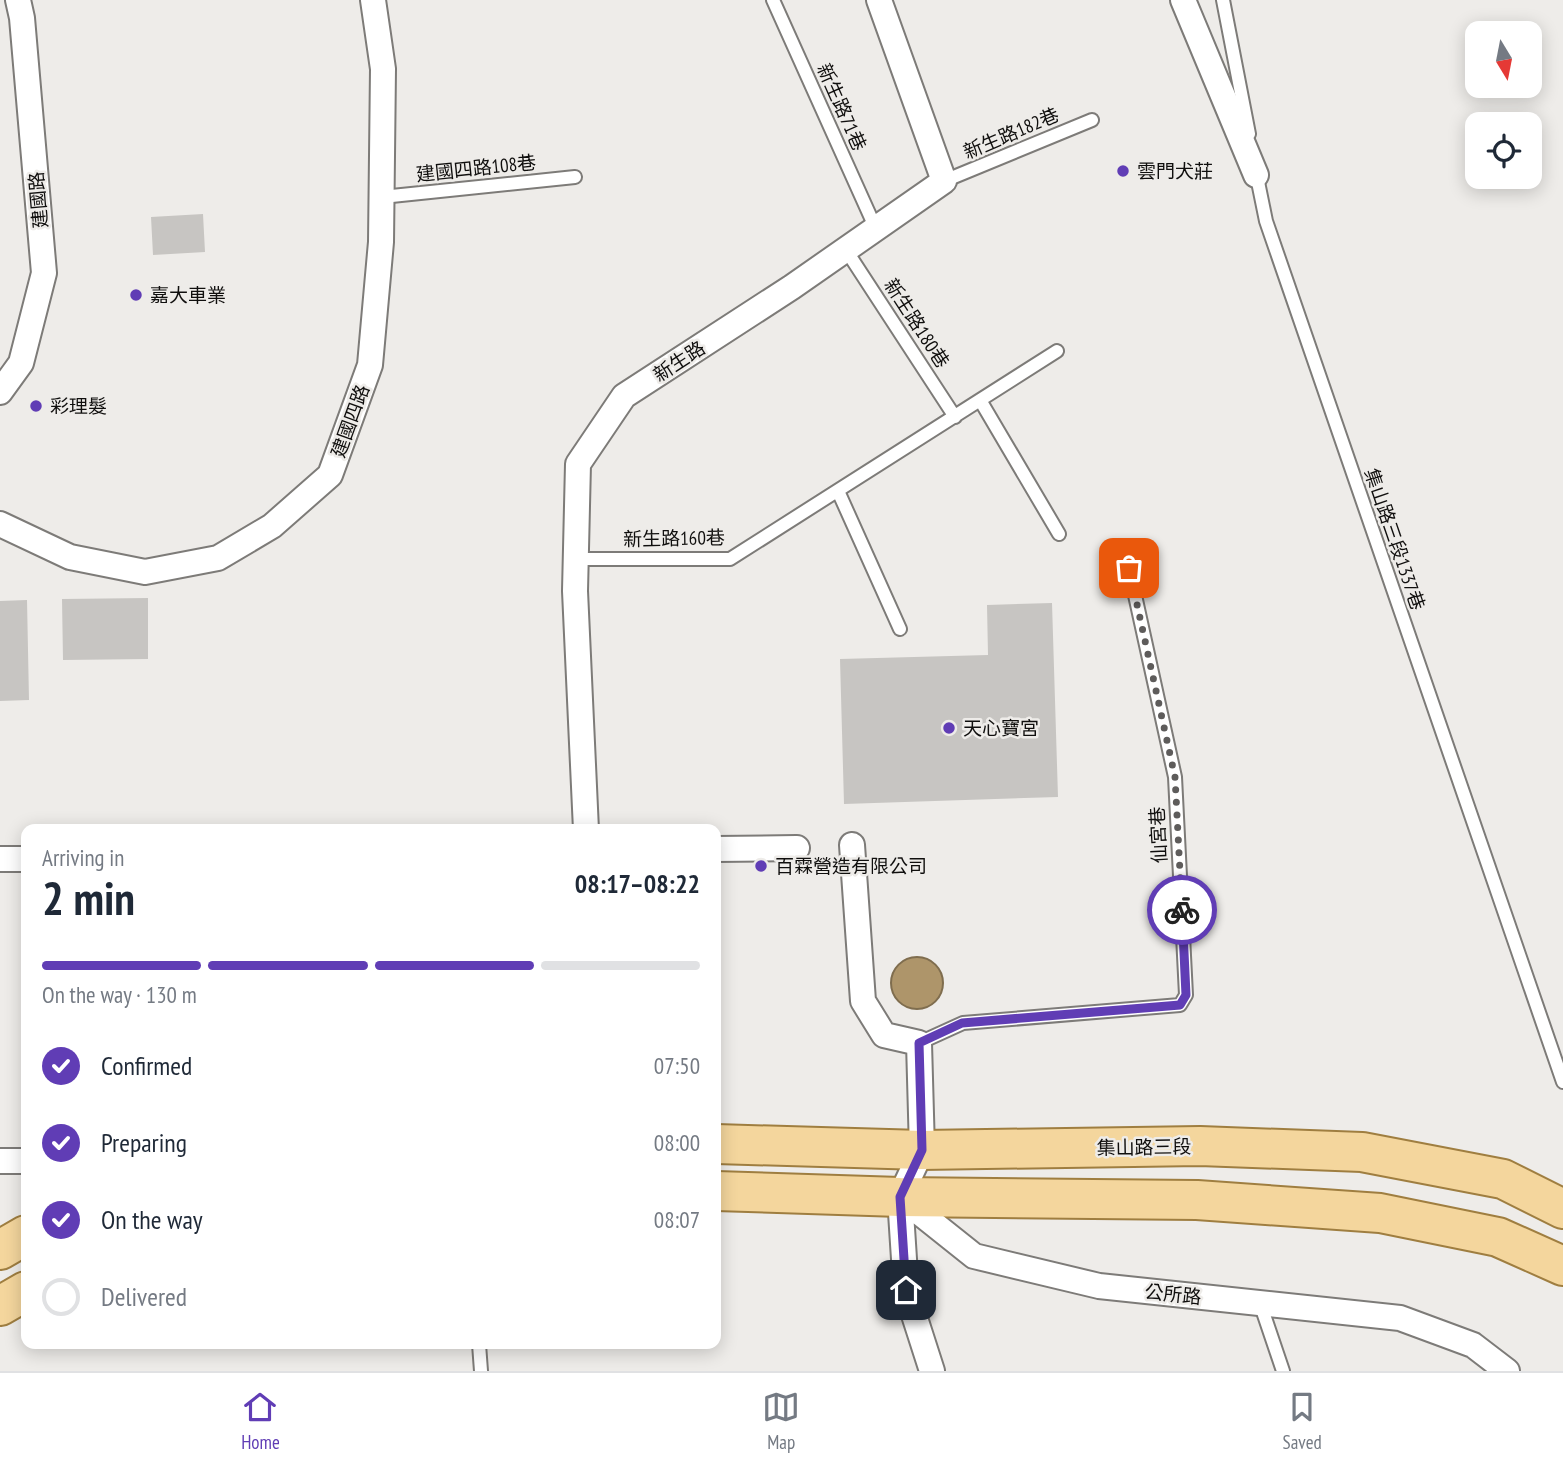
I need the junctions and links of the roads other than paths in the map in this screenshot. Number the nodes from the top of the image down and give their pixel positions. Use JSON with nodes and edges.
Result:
{"nodes":[{"id":1,"x":18,"y":0,"type":"edge"},
{"id":2,"x":373,"y":0,"type":"edge"},
{"id":3,"x":773,"y":0,"type":"edge"},
{"id":4,"x":879,"y":0,"type":"edge"},
{"id":5,"x":1183,"y":0,"type":"edge"},
{"id":6,"x":1223,"y":0,"type":"edge"},
{"id":7,"x":1092,"y":120,"type":"dead end"},
{"id":8,"x":1256,"y":175,"type":"junction"},
{"id":9,"x":575,"y":177,"type":"dead end"},
{"id":10,"x":944,"y":181,"type":"junction"},
{"id":11,"x":382,"y":197,"type":"junction"},
{"id":12,"x":876,"y":229,"type":"junction"},
{"id":13,"x":846,"y":250,"type":"junction"},
{"id":14,"x":1058,"y":351,"type":"dead end"},
{"id":15,"x":0,"y":392,"type":"edge"},
{"id":16,"x":980,"y":400,"type":"junction"},
{"id":17,"x":955,"y":416,"type":"junction"},
{"id":18,"x":838,"y":491,"type":"junction"},
{"id":19,"x":0,"y":524,"type":"edge"},
{"id":20,"x":1059,"y":534,"type":"dead end"},
{"id":21,"x":576,"y":559,"type":"junction"},
{"id":22,"x":1129,"y":568,"type":"dead end"},
{"id":23,"x":900,"y":629,"type":"dead end"},
{"id":24,"x":586,"y":824,"type":"edge"},
{"id":25,"x":852,"y":845,"type":"dead end"},
{"id":26,"x":797,"y":848,"type":"dead end"},
{"id":27,"x":721,"y":849,"type":"edge"},
{"id":28,"x":0,"y":859,"type":"edge"},
{"id":29,"x":21,"y":859,"type":"edge"},
{"id":30,"x":919,"y":1043,"type":"junction"},
{"id":31,"x":1563,"y":1082,"type":"edge"},
{"id":32,"x":721,"y":1144,"type":"edge"},
{"id":33,"x":922,"y":1150,"type":"junction"},
{"id":34,"x":0,"y":1161,"type":"edge"},
{"id":35,"x":21,"y":1161,"type":"edge"},
{"id":36,"x":721,"y":1191,"type":"edge"},
{"id":37,"x":900,"y":1197,"type":"junction"},
{"id":38,"x":1563,"y":1209,"type":"edge"},
{"id":39,"x":21,"y":1238,"type":"edge"},
{"id":40,"x":0,"y":1250,"type":"edge"},
{"id":41,"x":1563,"y":1266,"type":"edge"},
{"id":42,"x":21,"y":1294,"type":"edge"},
{"id":43,"x":1260,"y":1303,"type":"junction"},
{"id":44,"x":0,"y":1306,"type":"edge"},
{"id":45,"x":479,"y":1349,"type":"edge"},
{"id":46,"x":481,"y":1371,"type":"edge"},
{"id":47,"x":932,"y":1371,"type":"edge"},
{"id":48,"x":1283,"y":1371,"type":"edge"},
{"id":49,"x":1507,"y":1371,"type":"edge"}],
"edges":[{"from":1,"to":15,"type":"street","name":"建國路"},
{"from":2,"to":11,"type":"street","name":"建國四路"},
{"from":3,"to":12,"type":"lane","name":"新生路71巷"},
{"from":4,"to":10,"type":"street"},
{"from":5,"to":8,"type":"street"},
{"from":6,"to":8,"type":"lane","name":"集山路三段1337巷"},
{"from":7,"to":10,"type":"lane","name":"新生路182巷"},
{"from":8,"to":31,"type":"lane","name":"集山路三段1337巷"},
{"from":9,"to":11,"type":"lane","name":"建國四路108巷"},
{"from":10,"to":12,"type":"street","name":"新生路"},
{"from":11,"to":19,"type":"street","name":"建國四路"},
{"from":12,"to":13,"type":"street","name":"新生路"},
{"from":13,"to":17,"type":"lane","name":"新生路180巷"},
{"from":13,"to":21,"type":"street","name":"新生路"},
{"from":14,"to":16,"type":"lane","name":"新生路160巷"},
{"from":16,"to":17,"type":"lane","name":"新生路160巷"},
{"from":16,"to":20,"type":"lane"},
{"from":17,"to":18,"type":"lane","name":"新生路160巷"},
{"from":18,"to":21,"type":"lane","name":"新生路160巷"},
{"from":18,"to":23,"type":"lane"},
{"from":21,"to":24,"type":"street","name":"新生路"},
{"from":22,"to":30,"type":"lane","name":"仙宮巷"},
{"from":25,"to":30,"type":"street"},
{"from":26,"to":27,"type":"street"},
{"from":28,"to":29,"type":"street"},
{"from":30,"to":33,"type":"street"},
{"from":32,"to":33,"type":"main road","name":"集山路三段"},
{"from":33,"to":37,"type":"street"},
{"from":33,"to":38,"type":"main road","name":"集山路三段"},
{"from":34,"to":35,"type":"street"},
{"from":36,"to":37,"type":"main road"},
{"from":37,"to":41,"type":"main road"},
{"from":37,"to":43,"type":"street","name":"公所路"},
{"from":37,"to":47,"type":"street"},
{"from":39,"to":40,"type":"main road"},
{"from":42,"to":44,"type":"main road"},
{"from":43,"to":48,"type":"lane"},
{"from":43,"to":49,"type":"street","name":"公所路"},
{"from":45,"to":46,"type":"lane"}]}
